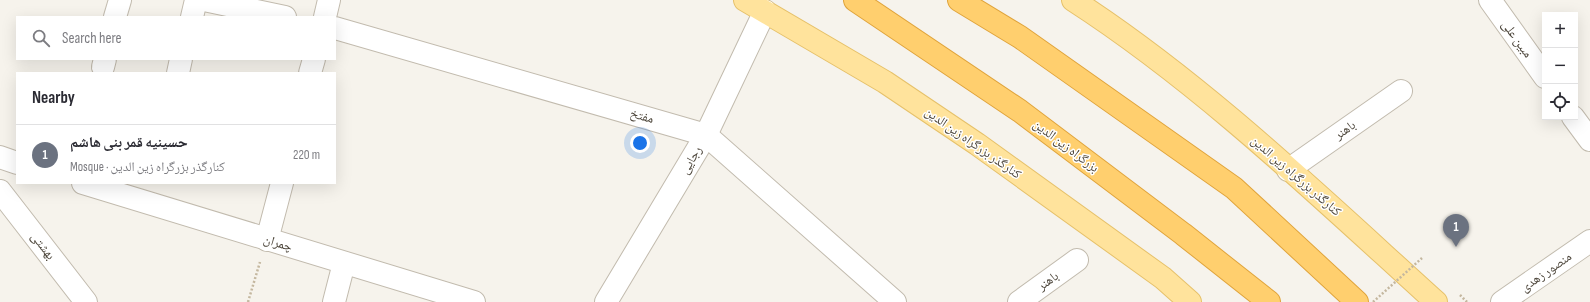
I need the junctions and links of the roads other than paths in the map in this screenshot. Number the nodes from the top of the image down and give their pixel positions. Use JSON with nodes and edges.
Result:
{"nodes":[{"id":1,"x":120,"y":0,"type":"edge"},
{"id":2,"x":196,"y":0,"type":"edge"},
{"id":3,"x":204,"y":0,"type":"edge"},
{"id":4,"x":329,"y":0,"type":"edge"},
{"id":5,"x":745,"y":0,"type":"edge"},
{"id":6,"x":855,"y":0,"type":"edge"},
{"id":7,"x":959,"y":0,"type":"edge"},
{"id":8,"x":1073,"y":0,"type":"edge"},
{"id":9,"x":1490,"y":0,"type":"edge"},
{"id":10,"x":764,"y":6,"type":"edge"},
{"id":11,"x":115,"y":16,"type":"edge"},
{"id":12,"x":192,"y":16,"type":"edge"},
{"id":13,"x":280,"y":16,"type":"edge"},
{"id":14,"x":325,"y":16,"type":"edge"},
{"id":15,"x":336,"y":28,"type":"edge"},
{"id":16,"x":181,"y":60,"type":"edge"},
{"id":17,"x":314,"y":60,"type":"edge"},
{"id":18,"x":178,"y":72,"type":"edge"},
{"id":19,"x":310,"y":72,"type":"edge"},
{"id":20,"x":1542,"y":74,"type":"edge"},
{"id":21,"x":1401,"y":91,"type":"dead end"},
{"id":22,"x":1575,"y":120,"type":"edge"},
{"id":23,"x":706,"y":135,"type":"junction"},
{"id":24,"x":1590,"y":140,"type":"edge"},
{"id":25,"x":0,"y":157,"type":"edge"},
{"id":26,"x":16,"y":163,"type":"edge"},
{"id":27,"x":1288,"y":170,"type":"junction"},
{"id":28,"x":86,"y":184,"type":"edge"},
{"id":29,"x":282,"y":184,"type":"edge"},
{"id":30,"x":0,"y":191,"type":"edge"},
{"id":31,"x":267,"y":240,"type":"junction"},
{"id":32,"x":1590,"y":241,"type":"edge"},
{"id":33,"x":1077,"y":260,"type":"dead end"},
{"id":34,"x":344,"y":263,"type":"junction"},
{"id":35,"x":86,"y":302,"type":"edge"},
{"id":36,"x":334,"y":302,"type":"edge"},
{"id":37,"x":474,"y":302,"type":"edge"},
{"id":38,"x":606,"y":302,"type":"edge"},
{"id":39,"x":895,"y":302,"type":"edge"},
{"id":40,"x":1019,"y":302,"type":"edge"},
{"id":41,"x":1190,"y":302,"type":"edge"},
{"id":42,"x":1269,"y":302,"type":"edge"},
{"id":43,"x":1357,"y":302,"type":"edge"},
{"id":44,"x":1436,"y":302,"type":"edge"},
{"id":45,"x":1502,"y":302,"type":"edge"}],
"edges":[{"from":1,"to":11,"type":"street"},
{"from":2,"to":12,"type":"street"},
{"from":3,"to":13,"type":"street"},
{"from":4,"to":14,"type":"street"},
{"from":5,"to":10,"type":"main road","name":"کنارگذر بزرگراه زین الدین"},
{"from":6,"to":42,"type":"highway","name":"بزرگراه زین الدین"},
{"from":7,"to":43,"type":"highway"},
{"from":8,"to":27,"type":"main road","name":"کنارگذر بزرگراه زین الدین"},
{"from":9,"to":20,"type":"street","name":"مبین علی"},
{"from":10,"to":23,"type":"street","name":"رجایی"},
{"from":10,"to":41,"type":"main road","name":"کنارگذر بزرگراه زین الدین"},
{"from":15,"to":23,"type":"street","name":"مفتخ"},
{"from":16,"to":18,"type":"street"},
{"from":17,"to":19,"type":"street"},
{"from":21,"to":27,"type":"street","name":"باهنر"},
{"from":22,"to":24,"type":"street"},
{"from":23,"to":38,"type":"street","name":"رجایی"},
{"from":23,"to":39,"type":"street","name":"مفتخ"},
{"from":25,"to":26,"type":"street"},
{"from":27,"to":44,"type":"main road","name":"کنارگذر بزرگراه زین الدین"},
{"from":28,"to":31,"type":"street","name":"چمران"},
{"from":29,"to":31,"type":"street"},
{"from":30,"to":35,"type":"street","name":"بهشتی"},
{"from":31,"to":34,"type":"street","name":"چمران"},
{"from":32,"to":45,"type":"street","name":"منصور زهدی"},
{"from":33,"to":40,"type":"street","name":"باهنر"},
{"from":34,"to":36,"type":"street"},
{"from":34,"to":37,"type":"street","name":"چمران"}]}
